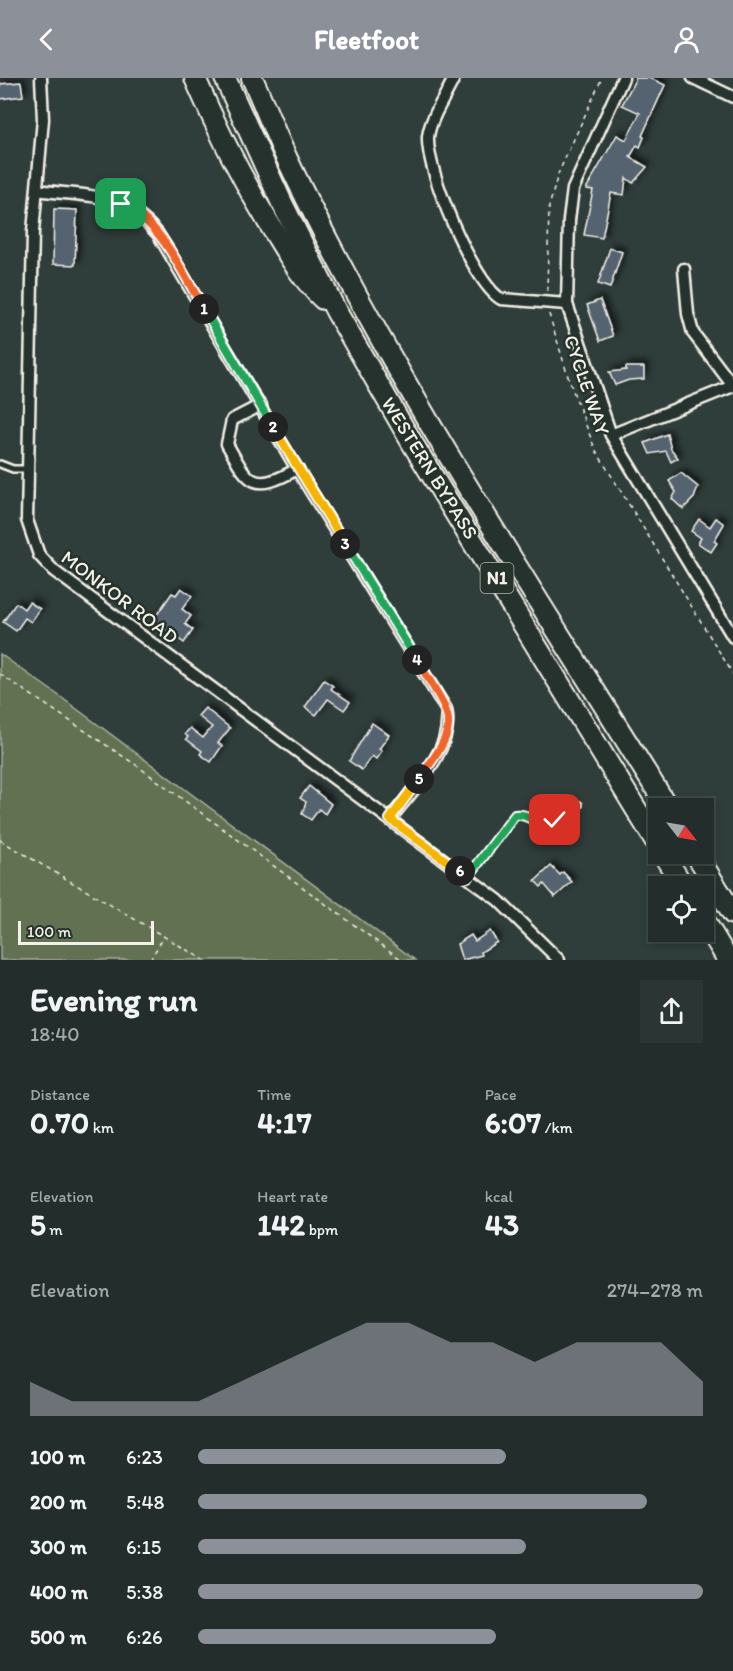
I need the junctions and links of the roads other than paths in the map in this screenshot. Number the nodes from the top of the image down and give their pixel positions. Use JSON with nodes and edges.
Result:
{"nodes":[{"id":1,"x":41,"y":78,"type":"edge"},
{"id":2,"x":195,"y":78,"type":"edge"},
{"id":3,"x":225,"y":78,"type":"edge"},
{"id":4,"x":454,"y":78,"type":"edge"},
{"id":5,"x":622,"y":78,"type":"edge"},
{"id":6,"x":693,"y":78,"type":"edge"},
{"id":7,"x":258,"y":84,"type":"edge"},
{"id":8,"x":733,"y":97,"type":"edge"},
{"id":9,"x":37,"y":190,"type":"junction"},
{"id":10,"x":684,"y":269,"type":"dead end"},
{"id":11,"x":567,"y":304,"type":"junction"},
{"id":12,"x":336,"y":311,"type":"junction"},
{"id":13,"x":733,"y":386,"type":"edge"},
{"id":14,"x":261,"y":405,"type":"junction"},
{"id":15,"x":611,"y":435,"type":"junction"},
{"id":16,"x":0,"y":464,"type":"edge"},
{"id":17,"x":28,"y":469,"type":"junction"},
{"id":18,"x":297,"y":469,"type":"junction"},
{"id":19,"x":733,"y":637,"type":"edge"},
{"id":20,"x":662,"y":798,"type":"edge"},
{"id":21,"x":579,"y":805,"type":"dead end"},
{"id":22,"x":390,"y":819,"type":"junction"},
{"id":23,"x":648,"y":829,"type":"edge"},
{"id":24,"x":702,"y":864,"type":"edge"},
{"id":25,"x":468,"y":877,"type":"junction"},
{"id":26,"x":733,"y":914,"type":"edge"},
{"id":27,"x":714,"y":937,"type":"edge"},
{"id":28,"x":559,"y":960,"type":"edge"},
{"id":29,"x":728,"y":960,"type":"edge"}],
"edges":[{"from":1,"to":9,"type":"street","name":"MONKOR ROAD"},
{"from":2,"to":12,"type":"highway"},
{"from":3,"to":12,"type":"highway","name":"WESTERN BYPASS","number":"N1"},
{"from":4,"to":11,"type":"street"},
{"from":5,"to":11,"type":"street"},
{"from":6,"to":8,"type":"street"},
{"from":7,"to":20,"type":"highway","name":"WESTERN BYPASS","number":"N1"},
{"from":9,"to":14,"type":"street"},
{"from":9,"to":17,"type":"street","name":"MONKOR ROAD"},
{"from":10,"to":13,"type":"street"},
{"from":11,"to":15,"type":"street"},
{"from":12,"to":23,"type":"highway","name":"WESTERN BYPASS","number":"N1"},
{"from":13,"to":15,"type":"street"},
{"from":14,"to":18,"type":"street"},
{"from":14,"to":18,"type":"street"},
{"from":15,"to":19,"type":"street"},
{"from":16,"to":17,"type":"lane"},
{"from":17,"to":22,"type":"street","name":"MONKOR ROAD"},
{"from":18,"to":22,"type":"street"},
{"from":21,"to":25,"type":"lane"},
{"from":22,"to":25,"type":"street","name":"MONKOR ROAD"},
{"from":24,"to":26,"type":"highway"},
{"from":25,"to":28,"type":"street","name":"MONKOR ROAD"},
{"from":27,"to":29,"type":"highway"}]}
